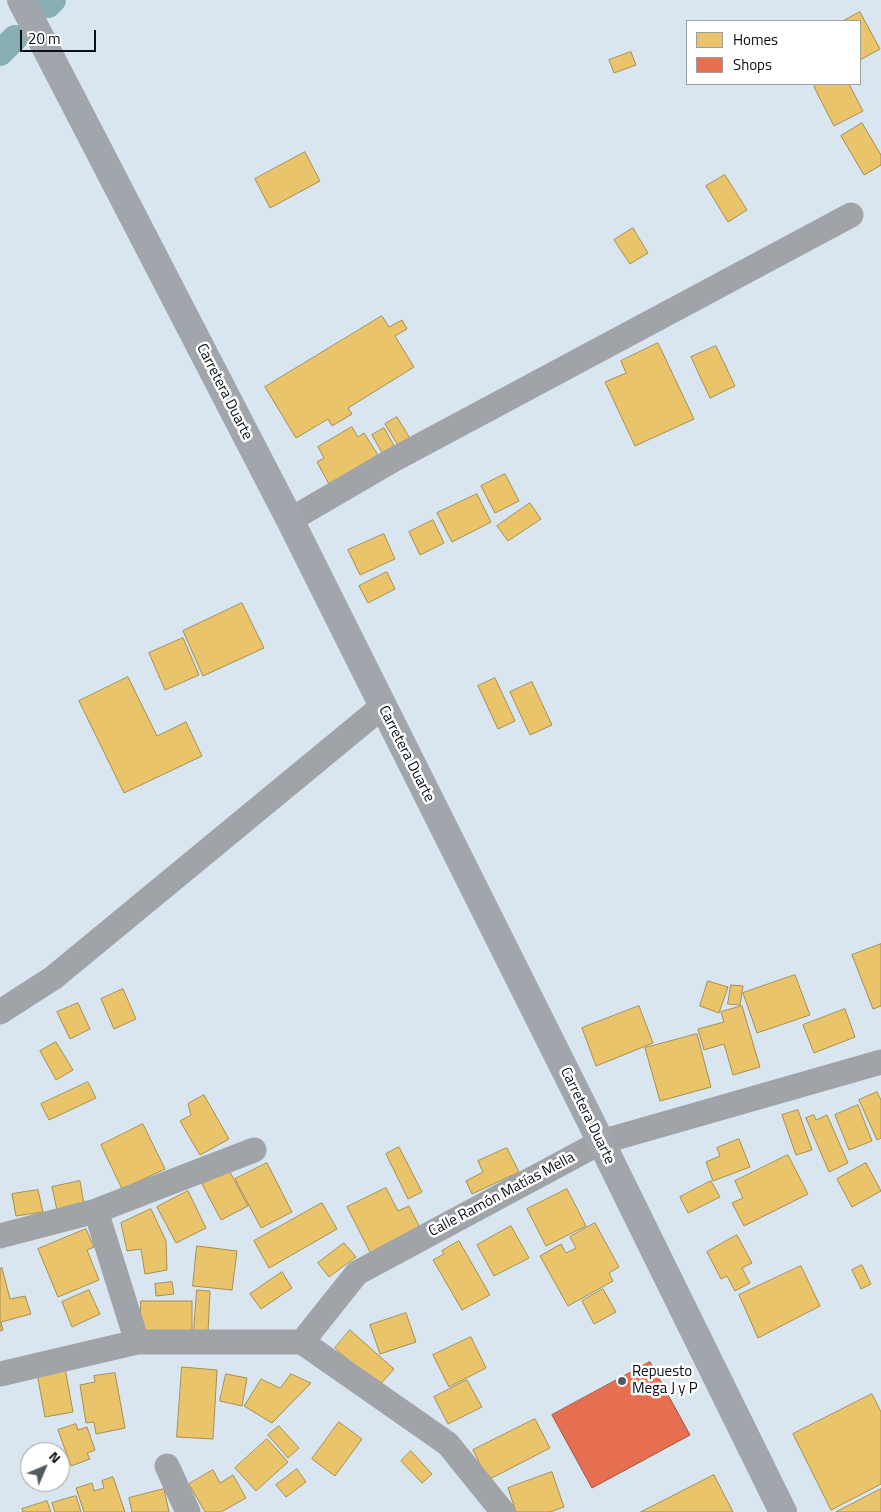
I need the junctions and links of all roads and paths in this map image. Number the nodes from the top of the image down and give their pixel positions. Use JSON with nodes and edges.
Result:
{"nodes":[{"id":1,"x":21,"y":0,"type":"edge"},
{"id":2,"x":851,"y":215,"type":"dead end"},
{"id":3,"x":290,"y":520,"type":"junction"},
{"id":4,"x":383,"y":706,"type":"junction"},
{"id":5,"x":0,"y":1012,"type":"edge"},
{"id":6,"x":881,"y":1062,"type":"edge"},
{"id":7,"x":601,"y":1142,"type":"junction"},
{"id":8,"x":254,"y":1150,"type":"dead end"},
{"id":9,"x":96,"y":1211,"type":"junction"},
{"id":10,"x":0,"y":1236,"type":"edge"},
{"id":11,"x":137,"y":1342,"type":"junction"},
{"id":12,"x":302,"y":1342,"type":"junction"},
{"id":13,"x":0,"y":1374,"type":"edge"},
{"id":14,"x":167,"y":1466,"type":"dead end"},
{"id":15,"x":188,"y":1512,"type":"edge"},
{"id":16,"x":503,"y":1512,"type":"edge"},
{"id":17,"x":783,"y":1512,"type":"edge"}],
"edges":[{"from":1,"to":3,"type":"main road","name":"Carretera Duarte"},
{"from":2,"to":3,"type":"street"},
{"from":3,"to":4,"type":"main road","name":"Carretera Duarte"},
{"from":4,"to":5,"type":"street"},
{"from":4,"to":7,"type":"main road","name":"Carretera Duarte"},
{"from":6,"to":7,"type":"street","name":"Calle Ramón Matías Mella"},
{"from":7,"to":12,"type":"street","name":"Calle Ramón Matías Mella"},
{"from":7,"to":17,"type":"main road","name":"Carretera Duarte"},
{"from":8,"to":9,"type":"street"},
{"from":9,"to":10,"type":"street"},
{"from":9,"to":11,"type":"street"},
{"from":11,"to":12,"type":"street"},
{"from":11,"to":13,"type":"street"},
{"from":12,"to":16,"type":"street"},
{"from":14,"to":15,"type":"street"}]}
